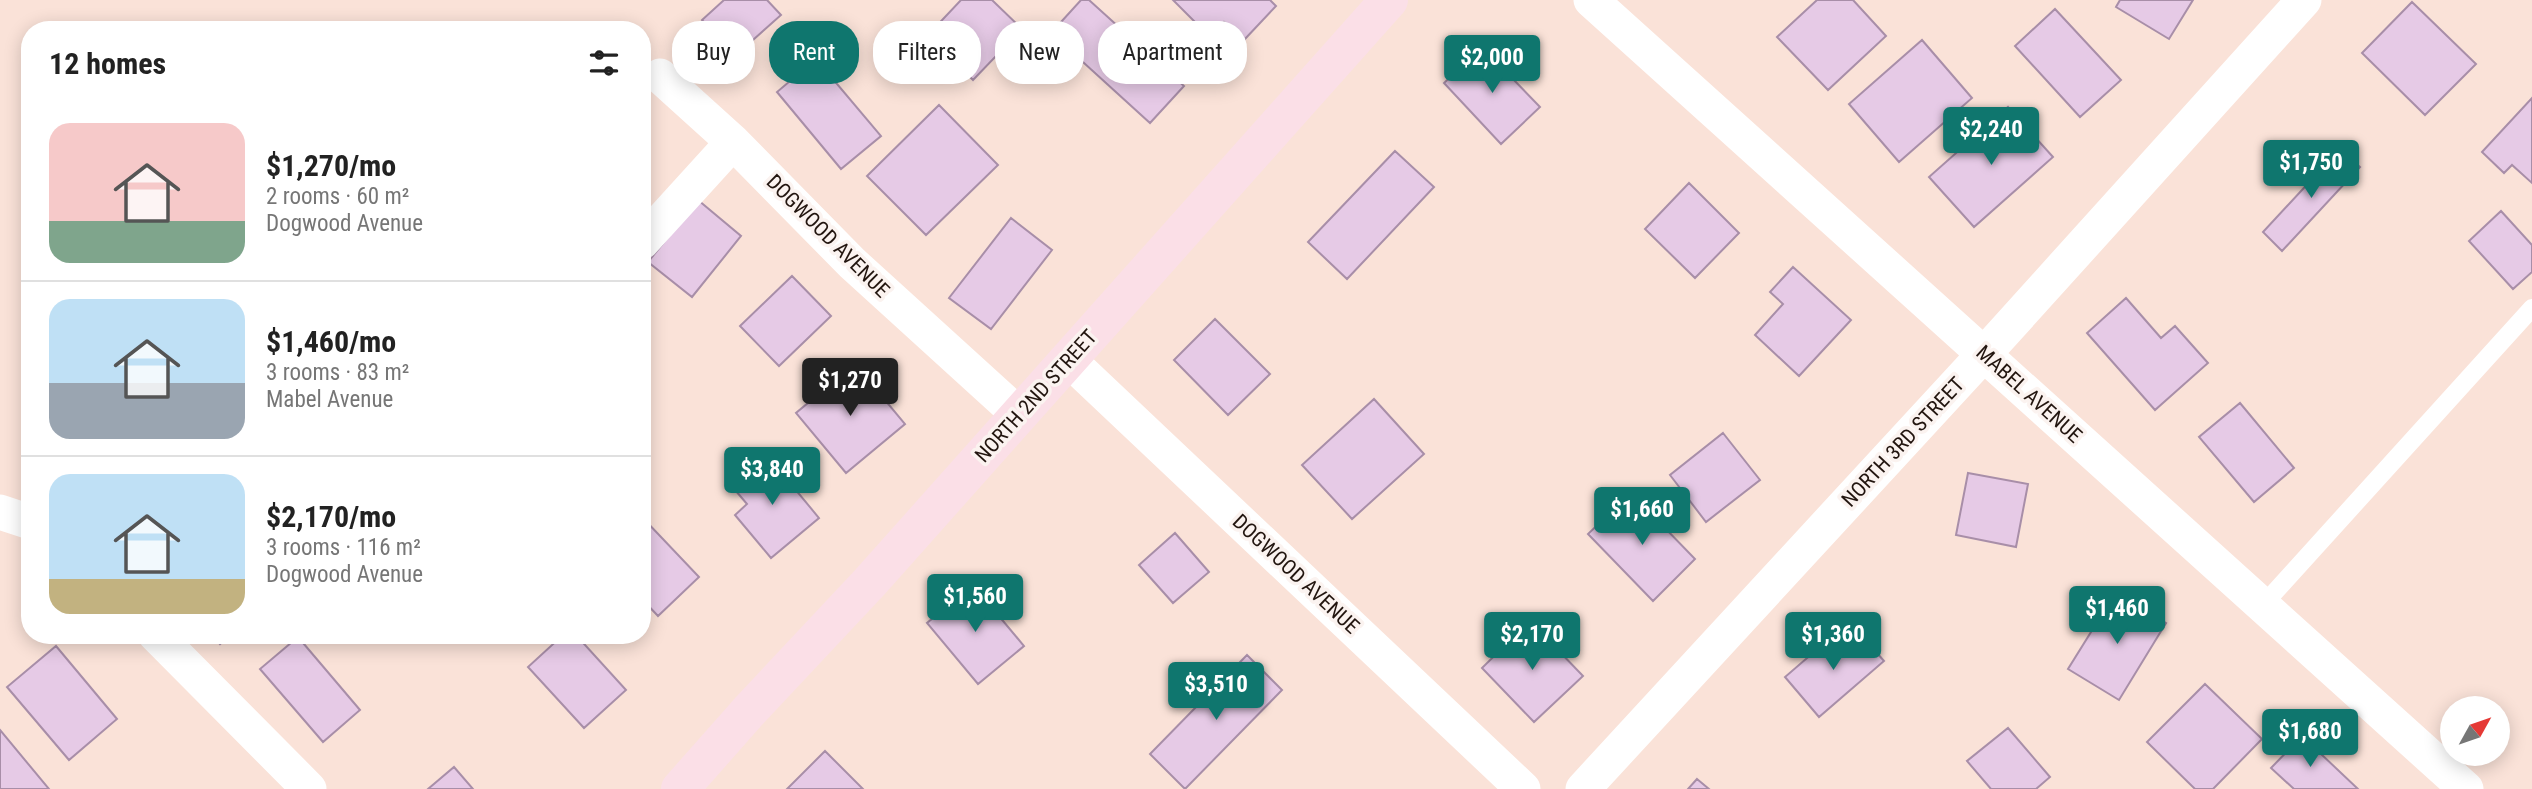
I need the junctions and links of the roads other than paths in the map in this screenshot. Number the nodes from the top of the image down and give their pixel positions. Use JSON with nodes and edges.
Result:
{"nodes":[{"id":1,"x":1389,"y":0,"type":"edge"},
{"id":2,"x":1591,"y":0,"type":"edge"},
{"id":3,"x":2304,"y":0,"type":"edge"},
{"id":4,"x":660,"y":76,"type":"dead end"},
{"id":5,"x":733,"y":142,"type":"junction"},
{"id":6,"x":651,"y":232,"type":"edge"},
{"id":7,"x":2532,"y":308,"type":"edge"},
{"id":8,"x":1984,"y":353,"type":"junction"},
{"id":9,"x":1069,"y":360,"type":"junction"},
{"id":10,"x":1018,"y":414,"type":"junction"},
{"id":11,"x":0,"y":512,"type":"edge"},
{"id":12,"x":21,"y":519,"type":"edge"},
{"id":13,"x":2263,"y":605,"type":"junction"},
{"id":14,"x":165,"y":644,"type":"edge"},
{"id":15,"x":309,"y":789,"type":"edge"},
{"id":16,"x":680,"y":789,"type":"edge"},
{"id":17,"x":1523,"y":789,"type":"edge"},
{"id":18,"x":1583,"y":789,"type":"edge"},
{"id":19,"x":2466,"y":789,"type":"edge"}],
"edges":[{"from":1,"to":9,"type":"street","name":"NORTH 2ND STREET"},
{"from":2,"to":8,"type":"street","name":"MABEL AVENUE"},
{"from":3,"to":8,"type":"street","name":"NORTH 3RD STREET"},
{"from":4,"to":5,"type":"street","name":"DOGWOOD AVENUE"},
{"from":5,"to":6,"type":"street"},
{"from":5,"to":10,"type":"street","name":"DOGWOOD AVENUE"},
{"from":7,"to":13,"type":"lane"},
{"from":8,"to":13,"type":"street","name":"MABEL AVENUE"},
{"from":8,"to":18,"type":"street","name":"NORTH 3RD STREET"},
{"from":9,"to":10,"type":"street","name":"NORTH 2ND STREET"},
{"from":9,"to":17,"type":"street","name":"DOGWOOD AVENUE"},
{"from":10,"to":16,"type":"street","name":"NORTH 2ND STREET"},
{"from":11,"to":12,"type":"street"},
{"from":13,"to":19,"type":"street","name":"MABEL AVENUE"},
{"from":14,"to":15,"type":"street"}]}
